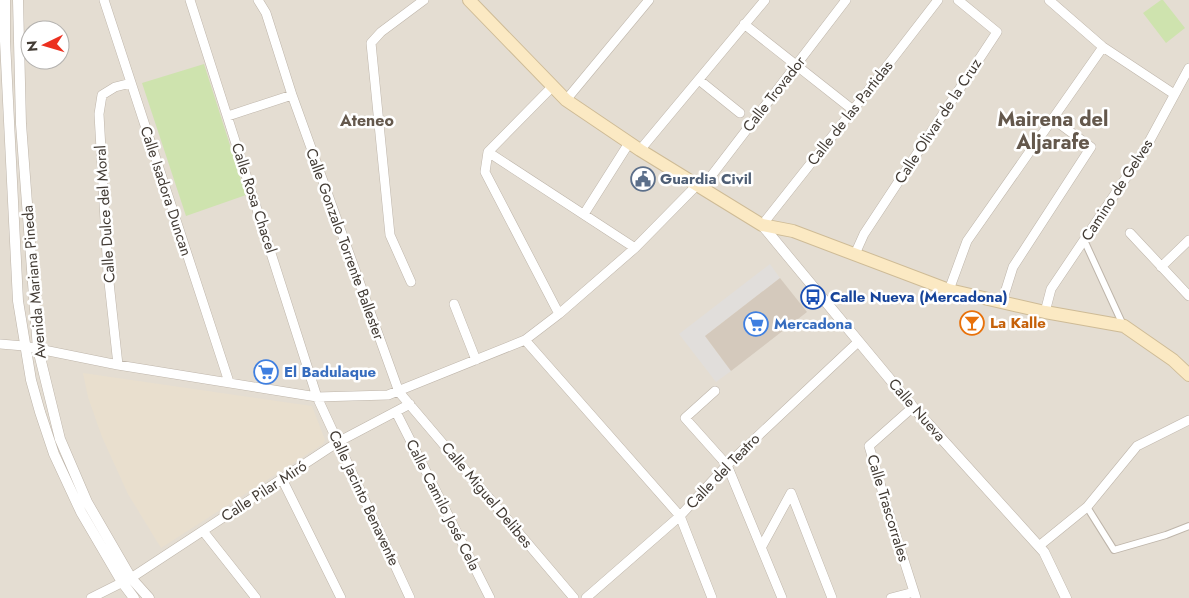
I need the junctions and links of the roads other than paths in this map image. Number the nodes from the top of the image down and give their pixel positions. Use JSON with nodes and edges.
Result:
{"nodes":[{"id":1,"x":5,"y":0,"type":"edge"},
{"id":2,"x":18,"y":0,"type":"edge"},
{"id":3,"x":104,"y":0,"type":"edge"},
{"id":4,"x":190,"y":0,"type":"edge"},
{"id":5,"x":258,"y":0,"type":"edge"},
{"id":6,"x":424,"y":0,"type":"edge"},
{"id":7,"x":469,"y":0,"type":"edge"},
{"id":8,"x":649,"y":0,"type":"edge"},
{"id":9,"x":765,"y":0,"type":"edge"},
{"id":10,"x":846,"y":0,"type":"edge"},
{"id":11,"x":938,"y":0,"type":"edge"},
{"id":12,"x":958,"y":0,"type":"edge"},
{"id":13,"x":1049,"y":0,"type":"edge"},
{"id":14,"x":744,"y":24,"type":"junction"},
{"id":15,"x":1103,"y":47,"type":"junction"},
{"id":16,"x":795,"y":65,"type":"junction"},
{"id":17,"x":1189,"y":68,"type":"edge"},
{"id":18,"x":699,"y":80,"type":"junction"},
{"id":19,"x":131,"y":83,"type":"junction"},
{"id":20,"x":552,"y":87,"type":"junction"},
{"id":21,"x":1174,"y":94,"type":"junction"},
{"id":22,"x":292,"y":95,"type":"junction"},
{"id":23,"x":566,"y":100,"type":"junction"},
{"id":24,"x":854,"y":110,"type":"junction"},
{"id":25,"x":740,"y":113,"type":"dead end"},
{"id":26,"x":228,"y":116,"type":"junction"},
{"id":27,"x":1053,"y":118,"type":"junction"},
{"id":28,"x":635,"y":147,"type":"junction"},
{"id":29,"x":488,"y":152,"type":"junction"},
{"id":30,"x":699,"y":186,"type":"junction"},
{"id":31,"x":584,"y":214,"type":"junction"},
{"id":32,"x":762,"y":225,"type":"junction"},
{"id":33,"x":784,"y":229,"type":"junction"},
{"id":34,"x":1130,"y":233,"type":"dead end"},
{"id":35,"x":1084,"y":240,"type":"junction"},
{"id":36,"x":1189,"y":240,"type":"edge"},
{"id":37,"x":778,"y":245,"type":"junction"},
{"id":38,"x":635,"y":248,"type":"junction"},
{"id":39,"x":855,"y":254,"type":"junction"},
{"id":40,"x":1161,"y":267,"type":"junction"},
{"id":41,"x":412,"y":282,"type":"dead end"},
{"id":42,"x":949,"y":290,"type":"junction"},
{"id":43,"x":1189,"y":296,"type":"edge"},
{"id":44,"x":1002,"y":302,"type":"junction"},
{"id":45,"x":454,"y":304,"type":"dead end"},
{"id":46,"x":1045,"y":312,"type":"junction"},
{"id":47,"x":559,"y":314,"type":"junction"},
{"id":48,"x":1124,"y":326,"type":"junction"},
{"id":49,"x":525,"y":340,"type":"junction"},
{"id":50,"x":858,"y":342,"type":"junction"},
{"id":51,"x":0,"y":344,"type":"edge"},
{"id":52,"x":24,"y":346,"type":"junction"},
{"id":53,"x":38,"y":348,"type":"junction"},
{"id":54,"x":476,"y":360,"type":"junction"},
{"id":55,"x":118,"y":365,"type":"junction"},
{"id":56,"x":1189,"y":375,"type":"edge"},
{"id":57,"x":229,"y":382,"type":"junction"},
{"id":58,"x":715,"y":391,"type":"dead end"},
{"id":59,"x":399,"y":392,"type":"junction"},
{"id":60,"x":317,"y":397,"type":"junction"},
{"id":61,"x":410,"y":404,"type":"junction"},
{"id":62,"x":913,"y":407,"type":"junction"},
{"id":63,"x":396,"y":412,"type":"junction"},
{"id":64,"x":1189,"y":420,"type":"edge"},
{"id":65,"x":338,"y":442,"type":"junction"},
{"id":66,"x":727,"y":464,"type":"junction"},
{"id":67,"x":282,"y":479,"type":"junction"},
{"id":68,"x":1087,"y":507,"type":"junction"},
{"id":69,"x":680,"y":516,"type":"junction"},
{"id":70,"x":1189,"y":526,"type":"edge"},
{"id":71,"x":203,"y":531,"type":"junction"},
{"id":72,"x":762,"y":546,"type":"junction"},
{"id":73,"x":1038,"y":546,"type":"junction"},
{"id":74,"x":126,"y":580,"type":"junction"},
{"id":75,"x":915,"y":595,"type":"edge"},
{"id":76,"x":91,"y":598,"type":"edge"},
{"id":77,"x":134,"y":598,"type":"edge"},
{"id":78,"x":149,"y":598,"type":"edge"},
{"id":79,"x":256,"y":598,"type":"edge"},
{"id":80,"x":341,"y":598,"type":"edge"},
{"id":81,"x":410,"y":598,"type":"edge"},
{"id":82,"x":490,"y":598,"type":"edge"},
{"id":83,"x":574,"y":598,"type":"edge"},
{"id":84,"x":586,"y":598,"type":"edge"},
{"id":85,"x":712,"y":598,"type":"edge"},
{"id":86,"x":782,"y":598,"type":"edge"},
{"id":87,"x":832,"y":598,"type":"edge"},
{"id":88,"x":891,"y":598,"type":"edge"},
{"id":89,"x":1066,"y":598,"type":"edge"}],
"edges":[{"from":1,"to":52,"type":"street","name":"Avenida Mariana Pineda"},
{"from":2,"to":53,"type":"street","name":"Avenida Mariana Pineda"},
{"from":3,"to":19,"type":"street","name":"Calle Isadora Duncan"},
{"from":4,"to":26,"type":"street","name":"Calle Rosa Chacel"},
{"from":5,"to":22,"type":"street","name":"Calle Gonzalo Torrente Ballester"},
{"from":6,"to":41,"type":"street"},
{"from":7,"to":20,"type":"main road"},
{"from":8,"to":23,"type":"street"},
{"from":9,"to":14,"type":"street"},
{"from":10,"to":16,"type":"street","name":"Calle Trovador"},
{"from":11,"to":24,"type":"street","name":"Calle de las Partidas"},
{"from":12,"to":39,"type":"street","name":"Calle Olivar de la Cruz"},
{"from":13,"to":15,"type":"street"},
{"from":14,"to":16,"type":"street"},
{"from":14,"to":18,"type":"street"},
{"from":15,"to":21,"type":"street"},
{"from":15,"to":27,"type":"street"},
{"from":16,"to":24,"type":"street"},
{"from":16,"to":30,"type":"street","name":"Calle Trovador"},
{"from":17,"to":21,"type":"street","name":"Camino de Gelves"},
{"from":18,"to":25,"type":"street"},
{"from":18,"to":28,"type":"street"},
{"from":19,"to":55,"type":"street","name":"Calle Dulce del Moral"},
{"from":19,"to":57,"type":"street","name":"Calle Isadora Duncan"},
{"from":20,"to":23,"type":"main road"},
{"from":20,"to":29,"type":"street"},
{"from":21,"to":35,"type":"street","name":"Camino de Gelves"},
{"from":22,"to":26,"type":"street"},
{"from":22,"to":59,"type":"street","name":"Calle Gonzalo Torrente Ballester"},
{"from":23,"to":28,"type":"main road"},
{"from":24,"to":32,"type":"street","name":"Calle de las Partidas"},
{"from":26,"to":60,"type":"street","name":"Calle Rosa Chacel"},
{"from":27,"to":42,"type":"street"},
{"from":27,"to":44,"type":"street"},
{"from":28,"to":30,"type":"main road"},
{"from":28,"to":31,"type":"street"},
{"from":29,"to":31,"type":"street"},
{"from":29,"to":47,"type":"street"},
{"from":30,"to":32,"type":"main road"},
{"from":30,"to":38,"type":"street","name":"Calle Trovador"},
{"from":31,"to":38,"type":"street"},
{"from":32,"to":33,"type":"main road"},
{"from":32,"to":37,"type":"street","name":"Calle Nueva"},
{"from":33,"to":37,"type":"street"},
{"from":33,"to":39,"type":"main road"},
{"from":34,"to":40,"type":"street"},
{"from":35,"to":46,"type":"street","name":"Camino de Gelves"},
{"from":35,"to":48,"type":"street"},
{"from":36,"to":40,"type":"street"},
{"from":37,"to":50,"type":"street","name":"Calle Nueva"},
{"from":38,"to":47,"type":"street","name":"Calle Trovador"},
{"from":39,"to":42,"type":"main road"},
{"from":40,"to":43,"type":"street"},
{"from":42,"to":44,"type":"main road"},
{"from":44,"to":46,"type":"main road"},
{"from":45,"to":54,"type":"street"},
{"from":46,"to":48,"type":"main road"},
{"from":47,"to":49,"type":"street","name":"Calle Trovador"},
{"from":48,"to":56,"type":"main road"},
{"from":49,"to":54,"type":"street","name":"Calle Trovador"},
{"from":49,"to":69,"type":"street"},
{"from":50,"to":62,"type":"street","name":"Calle Nueva"},
{"from":50,"to":66,"type":"street","name":"Calle del Teatro"},
{"from":51,"to":52,"type":"street","name":"Calle Trovador"},
{"from":52,"to":53,"type":"street","name":"Calle Trovador"},
{"from":52,"to":74,"type":"street","name":"Avenida Mariana Pineda"},
{"from":53,"to":55,"type":"street","name":"Calle Trovador"},
{"from":53,"to":74,"type":"street","name":"Avenida Mariana Pineda"},
{"from":54,"to":59,"type":"street","name":"Calle Trovador"},
{"from":55,"to":57,"type":"street","name":"Calle Trovador"},
{"from":57,"to":60,"type":"street","name":"Calle Trovador"},
{"from":58,"to":66,"type":"street"},
{"from":59,"to":60,"type":"street","name":"Calle Trovador"},
{"from":59,"to":61,"type":"street","name":"Calle Miguel Delibes"},
{"from":60,"to":65,"type":"street","name":"Calle Jacinto Benavente"},
{"from":61,"to":63,"type":"street","name":"Calle Pilar Miró"},
{"from":61,"to":83,"type":"street","name":"Calle Miguel Delibes"},
{"from":62,"to":73,"type":"street","name":"Calle Nueva"},
{"from":62,"to":75,"type":"street","name":"Calle Trascorrales"},
{"from":63,"to":65,"type":"street","name":"Calle Pilar Miró"},
{"from":63,"to":82,"type":"street","name":"Calle Camilo José Cela"},
{"from":64,"to":68,"type":"street"},
{"from":65,"to":67,"type":"street","name":"Calle Pilar Miró"},
{"from":65,"to":81,"type":"street","name":"Calle Jacinto Benavente"},
{"from":66,"to":69,"type":"street","name":"Calle del Teatro"},
{"from":66,"to":72,"type":"street"},
{"from":67,"to":71,"type":"street","name":"Calle Pilar Miró"},
{"from":67,"to":80,"type":"street"},
{"from":68,"to":70,"type":"street"},
{"from":68,"to":73,"type":"street"},
{"from":69,"to":84,"type":"street","name":"Calle del Teatro"},
{"from":69,"to":85,"type":"street"},
{"from":71,"to":74,"type":"street","name":"Calle Pilar Miró"},
{"from":71,"to":79,"type":"street"},
{"from":72,"to":86,"type":"street"},
{"from":72,"to":87,"type":"street"},
{"from":73,"to":89,"type":"street","name":"Calle Nueva"},
{"from":74,"to":76,"type":"street","name":"Calle Pilar Miró"},
{"from":74,"to":77,"type":"street","name":"Avenida Mariana Pineda"},
{"from":74,"to":78,"type":"street","name":"Avenida Mariana Pineda"},
{"from":75,"to":88,"type":"street"}]}
